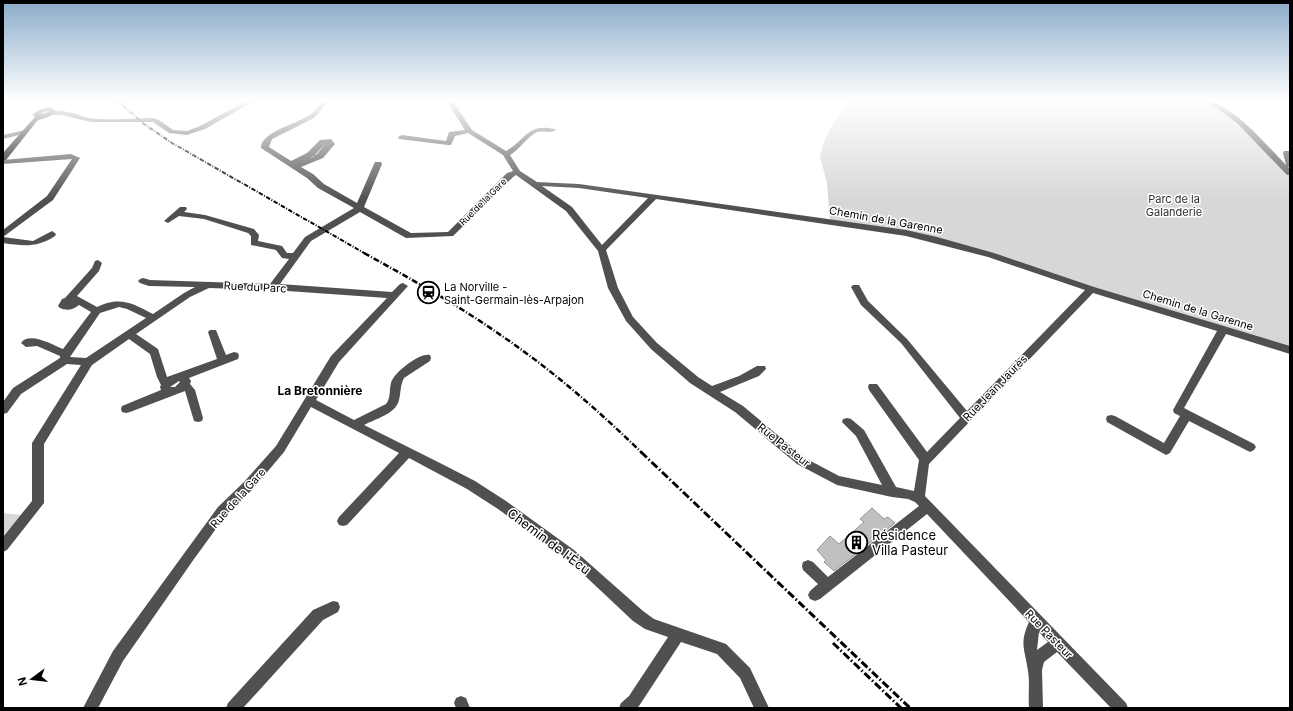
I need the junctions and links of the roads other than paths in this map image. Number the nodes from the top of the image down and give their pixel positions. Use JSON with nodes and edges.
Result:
{"nodes":[{"id":1,"x":20,"y":133,"type":"edge"},
{"id":2,"x":24,"y":133,"type":"edge"},
{"id":3,"x":277,"y":133,"type":"edge"},
{"id":4,"x":457,"y":133,"type":"edge"},
{"id":5,"x":472,"y":133,"type":"edge"},
{"id":6,"x":532,"y":133,"type":"edge"},
{"id":7,"x":1251,"y":133,"type":"edge"},
{"id":8,"x":3,"y":137,"type":"edge"},
{"id":9,"x":402,"y":137,"type":"dead end"},
{"id":10,"x":1287,"y":153,"type":"dead end"},
{"id":11,"x":506,"y":154,"type":"junction"},
{"id":12,"x":3,"y":158,"type":"edge"},
{"id":13,"x":3,"y":162,"type":"edge"},
{"id":14,"x":378,"y":164,"type":"dead end"},
{"id":15,"x":1290,"y":169,"type":"edge"},
{"id":16,"x":517,"y":172,"type":"junction"},
{"id":17,"x":536,"y":186,"type":"junction"},
{"id":18,"x":654,"y":197,"type":"junction"},
{"id":19,"x":359,"y":209,"type":"junction"},
{"id":20,"x":168,"y":221,"type":"dead end"},
{"id":21,"x":3,"y":234,"type":"edge"},
{"id":22,"x":52,"y":234,"type":"dead end"},
{"id":23,"x":3,"y":240,"type":"edge"},
{"id":24,"x":602,"y":250,"type":"junction"},
{"id":25,"x":295,"y":256,"type":"junction"},
{"id":26,"x":98,"y":264,"type":"dead end"},
{"id":27,"x":142,"y":281,"type":"dead end"},
{"id":28,"x":208,"y":285,"type":"junction"},
{"id":29,"x":403,"y":286,"type":"dead end"},
{"id":30,"x":273,"y":287,"type":"junction"},
{"id":31,"x":856,"y":287,"type":"dead end"},
{"id":32,"x":1091,"y":288,"type":"junction"},
{"id":33,"x":394,"y":295,"type":"junction"},
{"id":34,"x":96,"y":311,"type":"junction"},
{"id":35,"x":152,"y":318,"type":"junction"},
{"id":36,"x":1223,"y":330,"type":"junction"},
{"id":37,"x":213,"y":332,"type":"dead end"},
{"id":38,"x":129,"y":334,"type":"junction"},
{"id":39,"x":26,"y":343,"type":"dead end"},
{"id":40,"x":1290,"y":350,"type":"edge"},
{"id":41,"x":234,"y":356,"type":"dead end"},
{"id":42,"x":64,"y":357,"type":"junction"},
{"id":43,"x":426,"y":358,"type":"dead end"},
{"id":44,"x":223,"y":360,"type":"junction"},
{"id":45,"x":88,"y":362,"type":"junction"},
{"id":46,"x":761,"y":369,"type":"dead end"},
{"id":47,"x":183,"y":381,"type":"junction"},
{"id":48,"x":873,"y":387,"type":"dead end"},
{"id":49,"x":168,"y":388,"type":"junction"},
{"id":50,"x":711,"y":391,"type":"junction"},
{"id":51,"x":7,"y":398,"type":"edge"},
{"id":52,"x":309,"y":401,"type":"junction"},
{"id":53,"x":126,"y":409,"type":"dead end"},
{"id":54,"x":3,"y":410,"type":"edge"},
{"id":55,"x":1186,"y":414,"type":"junction"},
{"id":56,"x":198,"y":418,"type":"dead end"},
{"id":57,"x":966,"y":418,"type":"junction"},
{"id":58,"x":1111,"y":419,"type":"dead end"},
{"id":59,"x":847,"y":422,"type":"dead end"},
{"id":60,"x":354,"y":425,"type":"junction"},
{"id":61,"x":1250,"y":447,"type":"dead end"},
{"id":62,"x":407,"y":452,"type":"junction"},
{"id":63,"x":926,"y":460,"type":"junction"},
{"id":64,"x":892,"y":492,"type":"junction"},
{"id":65,"x":923,"y":502,"type":"junction"},
{"id":66,"x":343,"y":520,"type":"dead end"},
{"id":67,"x":3,"y":546,"type":"edge"},
{"id":68,"x":808,"y":566,"type":"dead end"},
{"id":69,"x":828,"y":584,"type":"junction"},
{"id":70,"x":815,"y":595,"type":"dead end"},
{"id":71,"x":333,"y":607,"type":"dead end"},
{"id":72,"x":1037,"y":622,"type":"junction"},
{"id":73,"x":678,"y":634,"type":"junction"},
{"id":74,"x":1057,"y":643,"type":"junction"},
{"id":75,"x":1035,"y":670,"type":"junction"},
{"id":76,"x":90,"y":708,"type":"edge"},
{"id":77,"x":233,"y":708,"type":"edge"},
{"id":78,"x":626,"y":708,"type":"edge"},
{"id":79,"x":762,"y":708,"type":"edge"},
{"id":80,"x":1036,"y":708,"type":"edge"},
{"id":81,"x":1121,"y":708,"type":"edge"}],
"edges":[{"from":1,"to":8,"type":"street"},
{"from":2,"to":12,"type":"main road"},
{"from":3,"to":19,"type":"street"},
{"from":4,"to":9,"type":"street"},
{"from":5,"to":11,"type":"street"},
{"from":6,"to":11,"type":"street"},
{"from":7,"to":15,"type":"street"},
{"from":10,"to":15,"type":"street"},
{"from":11,"to":16,"type":"street"},
{"from":13,"to":21,"type":"street"},
{"from":14,"to":19,"type":"street"},
{"from":16,"to":17,"type":"street","name":"Rue Pasteur"},
{"from":16,"to":19,"type":"street","name":"Rue de la Gare"},
{"from":17,"to":18,"type":"street","name":"Chemin de la Garenne"},
{"from":17,"to":24,"type":"street","name":"Rue Pasteur"},
{"from":18,"to":24,"type":"street"},
{"from":18,"to":32,"type":"street","name":"Chemin de la Garenne"},
{"from":19,"to":25,"type":"street"},
{"from":20,"to":25,"type":"street"},
{"from":22,"to":23,"type":"street"},
{"from":24,"to":50,"type":"street","name":"Rue Pasteur"},
{"from":25,"to":30,"type":"street"},
{"from":26,"to":34,"type":"street"},
{"from":27,"to":28,"type":"street"},
{"from":28,"to":30,"type":"street","name":"Rue du Parc"},
{"from":28,"to":35,"type":"street","name":"Rue du Parc"},
{"from":29,"to":33,"type":"street","name":"Rue de la Gare"},
{"from":30,"to":33,"type":"street","name":"Rue du Parc"},
{"from":31,"to":57,"type":"street"},
{"from":32,"to":36,"type":"street","name":"Chemin de la Garenne"},
{"from":32,"to":57,"type":"street","name":"Rue Jean Jaurès"},
{"from":33,"to":52,"type":"street","name":"Rue de la Gare"},
{"from":34,"to":35,"type":"street"},
{"from":34,"to":42,"type":"street"},
{"from":35,"to":38,"type":"street","name":"Rue du Parc"},
{"from":36,"to":40,"type":"street","name":"Chemin de la Garenne"},
{"from":36,"to":55,"type":"street"},
{"from":37,"to":44,"type":"street"},
{"from":38,"to":45,"type":"street","name":"Rue du Parc"},
{"from":38,"to":49,"type":"street"},
{"from":39,"to":42,"type":"street"},
{"from":41,"to":44,"type":"street"},
{"from":42,"to":45,"type":"street"},
{"from":42,"to":51,"type":"street"},
{"from":43,"to":60,"type":"street"},
{"from":44,"to":47,"type":"street"},
{"from":45,"to":67,"type":"street","name":"Rue du Parc"},
{"from":46,"to":50,"type":"street"},
{"from":47,"to":49,"type":"street"},
{"from":47,"to":56,"type":"street"},
{"from":48,"to":63,"type":"street"},
{"from":49,"to":53,"type":"street"},
{"from":50,"to":64,"type":"street","name":"Rue Pasteur"},
{"from":51,"to":54,"type":"street"},
{"from":52,"to":60,"type":"street","name":"Chemin de l'Écu"},
{"from":52,"to":76,"type":"street","name":"Rue de la Gare"},
{"from":55,"to":58,"type":"street"},
{"from":55,"to":61,"type":"street"},
{"from":57,"to":63,"type":"street","name":"Rue Jean Jaurès"},
{"from":59,"to":64,"type":"street"},
{"from":60,"to":62,"type":"street","name":"Chemin de l'Écu"},
{"from":62,"to":66,"type":"street"},
{"from":62,"to":73,"type":"street","name":"Chemin de l'Écu"},
{"from":63,"to":65,"type":"street"},
{"from":64,"to":65,"type":"street","name":"Rue Pasteur"},
{"from":65,"to":69,"type":"street"},
{"from":65,"to":72,"type":"street","name":"Rue Pasteur"},
{"from":68,"to":69,"type":"street"},
{"from":69,"to":70,"type":"street"},
{"from":71,"to":77,"type":"street"},
{"from":72,"to":74,"type":"street","name":"Rue Pasteur"},
{"from":72,"to":75,"type":"street"},
{"from":73,"to":78,"type":"street"},
{"from":73,"to":79,"type":"street","name":"Chemin de l'Écu"},
{"from":74,"to":75,"type":"street"},
{"from":74,"to":81,"type":"street","name":"Rue Pasteur"},
{"from":75,"to":80,"type":"street"}]}
